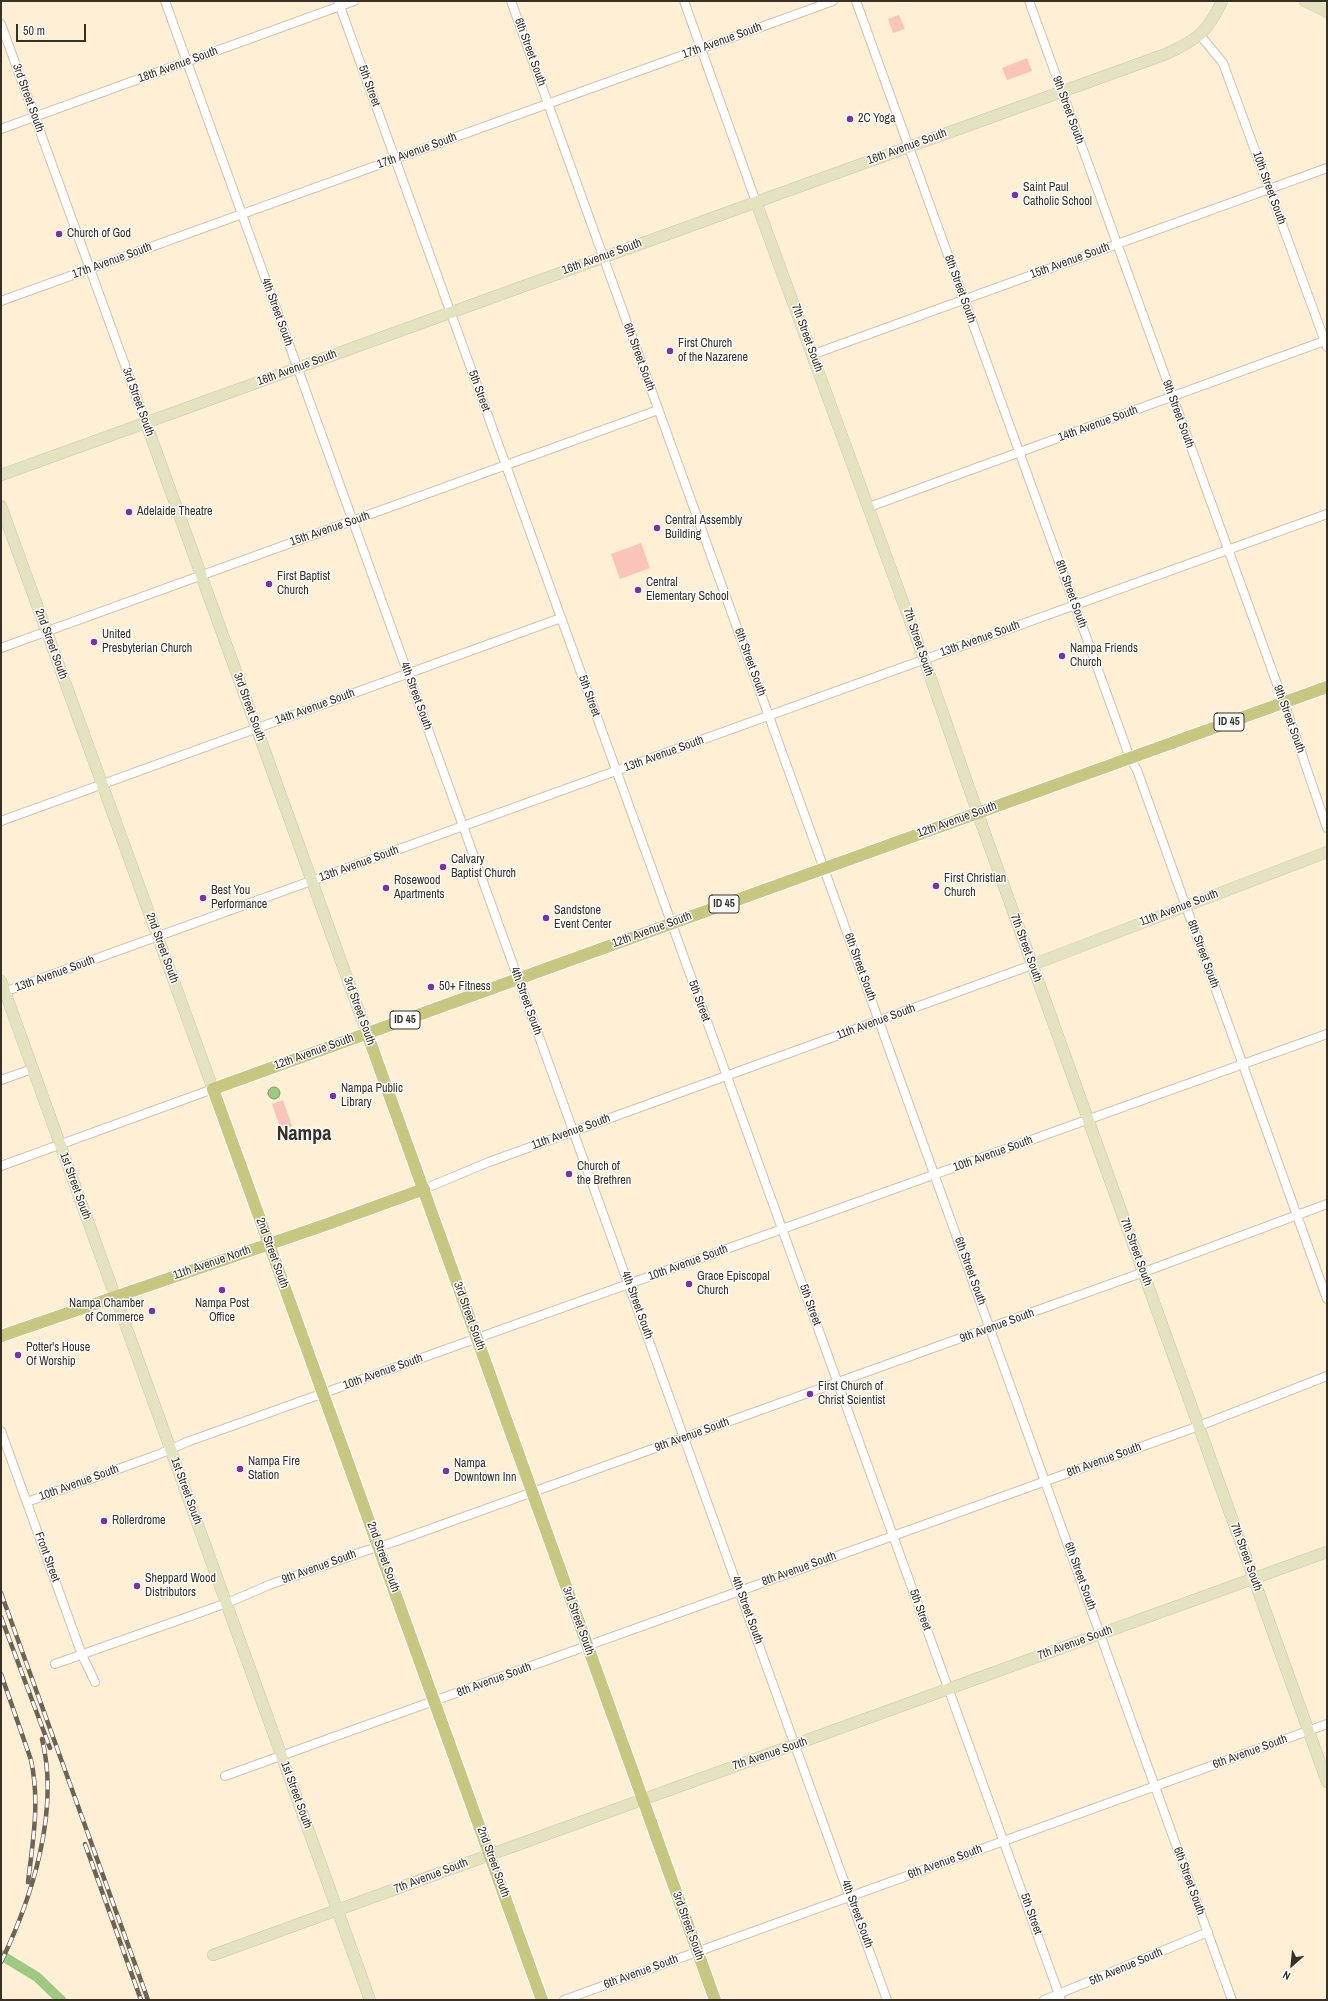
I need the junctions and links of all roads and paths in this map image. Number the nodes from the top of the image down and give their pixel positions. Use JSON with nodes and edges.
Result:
{"nodes":[{"id":1,"x":165,"y":1,"type":"edge"},
{"id":2,"x":354,"y":1,"type":"edge"},
{"id":3,"x":511,"y":1,"type":"edge"},
{"id":4,"x":684,"y":1,"type":"edge"},
{"id":5,"x":833,"y":1,"type":"edge"},
{"id":6,"x":856,"y":1,"type":"edge"},
{"id":7,"x":1029,"y":1,"type":"edge"},
{"id":8,"x":1222,"y":1,"type":"edge"},
{"id":9,"x":1305,"y":1,"type":"edge"},
{"id":10,"x":339,"y":4,"type":"edge"},
{"id":11,"x":1327,"y":12,"type":"edge"},
{"id":12,"x":1,"y":24,"type":"edge"},
{"id":13,"x":1200,"y":35,"type":"junction"},
{"id":14,"x":701,"y":48,"type":"junction"},
{"id":15,"x":187,"y":62,"type":"junction"},
{"id":16,"x":1061,"y":91,"type":"junction"},
{"id":17,"x":548,"y":104,"type":"junction"},
{"id":18,"x":35,"y":117,"type":"junction"},
{"id":19,"x":1,"y":130,"type":"edge"},
{"id":20,"x":908,"y":147,"type":"junction"},
{"id":21,"x":395,"y":159,"type":"junction"},
{"id":22,"x":1327,"y":168,"type":"edge"},
{"id":23,"x":1270,"y":189,"type":"junction"},
{"id":24,"x":756,"y":202,"type":"junction"},
{"id":25,"x":242,"y":215,"type":"junction"},
{"id":26,"x":1117,"y":244,"type":"junction"},
{"id":27,"x":603,"y":256,"type":"junction"},
{"id":28,"x":90,"y":270,"type":"junction"},
{"id":29,"x":964,"y":299,"type":"junction"},
{"id":30,"x":1,"y":301,"type":"edge"},
{"id":31,"x":450,"y":312,"type":"junction"},
{"id":32,"x":1326,"y":343,"type":"edge"},
{"id":33,"x":814,"y":354,"type":"junction"},
{"id":34,"x":298,"y":368,"type":"junction"},
{"id":35,"x":1172,"y":397,"type":"junction"},
{"id":36,"x":658,"y":410,"type":"junction"},
{"id":37,"x":146,"y":422,"type":"junction"},
{"id":38,"x":1019,"y":452,"type":"junction"},
{"id":39,"x":506,"y":465,"type":"junction"},
{"id":40,"x":1,"y":475,"type":"edge"},
{"id":41,"x":1,"y":506,"type":"edge"},
{"id":42,"x":869,"y":507,"type":"junction"},
{"id":43,"x":1327,"y":514,"type":"edge"},
{"id":44,"x":353,"y":521,"type":"junction"},
{"id":45,"x":1227,"y":549,"type":"junction"},
{"id":46,"x":201,"y":575,"type":"junction"},
{"id":47,"x":1074,"y":605,"type":"junction"},
{"id":48,"x":561,"y":618,"type":"junction"},
{"id":49,"x":47,"y":631,"type":"junction"},
{"id":50,"x":1,"y":648,"type":"edge"},
{"id":51,"x":924,"y":659,"type":"junction"},
{"id":52,"x":408,"y":673,"type":"junction"},
{"id":53,"x":1327,"y":687,"type":"edge"},
{"id":54,"x":1283,"y":703,"type":"junction"},
{"id":55,"x":769,"y":715,"type":"junction"},
{"id":56,"x":257,"y":729,"type":"junction"},
{"id":57,"x":1130,"y":758,"type":"junction"},
{"id":58,"x":617,"y":771,"type":"junction"},
{"id":59,"x":102,"y":784,"type":"junction"},
{"id":60,"x":977,"y":813,"type":"junction"},
{"id":61,"x":1,"y":821,"type":"edge"},
{"id":62,"x":463,"y":826,"type":"junction"},
{"id":63,"x":1327,"y":828,"type":"edge"},
{"id":64,"x":1327,"y":852,"type":"edge"},
{"id":65,"x":824,"y":869,"type":"junction"},
{"id":66,"x":312,"y":881,"type":"junction"},
{"id":67,"x":1186,"y":905,"type":"junction"},
{"id":68,"x":670,"y":923,"type":"junction"},
{"id":69,"x":158,"y":937,"type":"junction"},
{"id":70,"x":1032,"y":965,"type":"junction"},
{"id":71,"x":518,"y":979,"type":"junction"},
{"id":72,"x":2,"y":989,"type":"edge"},
{"id":73,"x":879,"y":1021,"type":"junction"},
{"id":74,"x":367,"y":1033,"type":"junction"},
{"id":75,"x":1327,"y":1034,"type":"edge"},
{"id":76,"x":1243,"y":1065,"type":"junction"},
{"id":77,"x":32,"y":1069,"type":"junction"},
{"id":78,"x":726,"y":1076,"type":"junction"},
{"id":79,"x":1,"y":1080,"type":"edge"},
{"id":80,"x":214,"y":1089,"type":"junction"},
{"id":81,"x":1088,"y":1120,"type":"junction"},
{"id":82,"x":573,"y":1132,"type":"junction"},
{"id":83,"x":60,"y":1145,"type":"junction"},
{"id":84,"x":1,"y":1166,"type":"edge"},
{"id":85,"x":935,"y":1175,"type":"junction"},
{"id":86,"x":424,"y":1189,"type":"junction"},
{"id":87,"x":1327,"y":1204,"type":"edge"},
{"id":88,"x":1297,"y":1215,"type":"junction"},
{"id":89,"x":782,"y":1230,"type":"junction"},
{"id":90,"x":269,"y":1244,"type":"junction"},
{"id":91,"x":1144,"y":1272,"type":"junction"},
{"id":92,"x":629,"y":1284,"type":"junction"},
{"id":93,"x":115,"y":1296,"type":"junction"},
{"id":94,"x":1327,"y":1299,"type":"edge"},
{"id":95,"x":990,"y":1328,"type":"junction"},
{"id":96,"x":1,"y":1336,"type":"edge"},
{"id":97,"x":477,"y":1339,"type":"junction"},
{"id":98,"x":1327,"y":1376,"type":"edge"},
{"id":99,"x":838,"y":1383,"type":"junction"},
{"id":100,"x":323,"y":1394,"type":"junction"},
{"id":101,"x":1199,"y":1426,"type":"junction"},
{"id":102,"x":1,"y":1431,"type":"edge"},
{"id":103,"x":685,"y":1438,"type":"junction"},
{"id":104,"x":171,"y":1449,"type":"junction"},
{"id":105,"x":1046,"y":1480,"type":"junction"},
{"id":106,"x":532,"y":1492,"type":"junction"},
{"id":107,"x":27,"y":1502,"type":"junction"},
{"id":108,"x":893,"y":1536,"type":"junction"},
{"id":109,"x":379,"y":1547,"type":"junction"},
{"id":110,"x":1327,"y":1552,"type":"edge"},
{"id":111,"x":1254,"y":1578,"type":"junction"},
{"id":112,"x":740,"y":1591,"type":"junction"},
{"id":113,"x":227,"y":1604,"type":"junction"},
{"id":114,"x":1101,"y":1633,"type":"junction"},
{"id":115,"x":587,"y":1646,"type":"junction"},
{"id":116,"x":82,"y":1655,"type":"junction"},
{"id":117,"x":55,"y":1664,"type":"dead end"},
{"id":118,"x":95,"y":1682,"type":"dead end"},
{"id":119,"x":948,"y":1689,"type":"junction"},
{"id":120,"x":435,"y":1702,"type":"junction"},
{"id":121,"x":1327,"y":1724,"type":"edge"},
{"id":122,"x":1308,"y":1731,"type":"junction"},
{"id":123,"x":795,"y":1745,"type":"junction"},
{"id":124,"x":282,"y":1757,"type":"junction"},
{"id":125,"x":225,"y":1776,"type":"dead end"},
{"id":126,"x":1327,"y":1782,"type":"edge"},
{"id":127,"x":1155,"y":1786,"type":"junction"},
{"id":128,"x":643,"y":1799,"type":"junction"},
{"id":129,"x":1004,"y":1841,"type":"junction"},
{"id":130,"x":490,"y":1854,"type":"junction"},
{"id":131,"x":851,"y":1896,"type":"junction"},
{"id":132,"x":338,"y":1911,"type":"junction"},
{"id":133,"x":1208,"y":1932,"type":"junction"},
{"id":134,"x":698,"y":1952,"type":"junction"},
{"id":135,"x":213,"y":1955,"type":"dead end"},
{"id":136,"x":1060,"y":1997,"type":"edge"},
{"id":137,"x":370,"y":2000,"type":"edge"},
{"id":138,"x":542,"y":2000,"type":"edge"},
{"id":139,"x":564,"y":2000,"type":"edge"},
{"id":140,"x":715,"y":2000,"type":"edge"},
{"id":141,"x":887,"y":2000,"type":"edge"},
{"id":142,"x":1044,"y":2000,"type":"edge"},
{"id":143,"x":1232,"y":2000,"type":"edge"}],
"edges":[{"from":1,"to":15,"type":"street","name":"4th Street South"},
{"from":2,"to":10,"type":"street","name":"18th Avenue South"},
{"from":3,"to":17,"type":"street","name":"6th Street South"},
{"from":4,"to":14,"type":"street","name":"7th Street South"},
{"from":5,"to":14,"type":"street","name":"17th Avenue South"},
{"from":6,"to":20,"type":"street","name":"8th Street South"},
{"from":7,"to":16,"type":"street","name":"9th Street South"},
{"from":8,"to":13,"type":"street"},
{"from":9,"to":11,"type":"street"},
{"from":10,"to":15,"type":"street","name":"18th Avenue South"},
{"from":10,"to":21,"type":"street","name":"5th Street"},
{"from":12,"to":18,"type":"street","name":"3rd Street South"},
{"from":13,"to":16,"type":"street","name":"16th Avenue South"},
{"from":13,"to":23,"type":"street","name":"10th Street South"},
{"from":14,"to":17,"type":"street","name":"17th Avenue South"},
{"from":14,"to":24,"type":"street","name":"7th Street South"},
{"from":15,"to":18,"type":"street","name":"18th Avenue South"},
{"from":15,"to":25,"type":"street","name":"4th Street South"},
{"from":16,"to":20,"type":"street","name":"16th Avenue South"},
{"from":16,"to":26,"type":"street","name":"9th Street South"},
{"from":17,"to":21,"type":"street","name":"17th Avenue South"},
{"from":17,"to":27,"type":"street","name":"6th Street South"},
{"from":18,"to":19,"type":"street","name":"18th Avenue South"},
{"from":18,"to":28,"type":"street","name":"3rd Street South"},
{"from":20,"to":24,"type":"street","name":"16th Avenue South"},
{"from":20,"to":29,"type":"street","name":"8th Street South"},
{"from":21,"to":25,"type":"street","name":"17th Avenue South"},
{"from":21,"to":31,"type":"street","name":"5th Street"},
{"from":22,"to":23,"type":"street","name":"15th Avenue South"},
{"from":23,"to":26,"type":"street","name":"15th Avenue South"},
{"from":23,"to":32,"type":"street","name":"10th Street South"},
{"from":24,"to":27,"type":"street","name":"16th Avenue South"},
{"from":24,"to":33,"type":"street","name":"7th Street South"},
{"from":25,"to":28,"type":"street","name":"17th Avenue South"},
{"from":25,"to":34,"type":"street","name":"4th Street South"},
{"from":26,"to":29,"type":"street","name":"15th Avenue South"},
{"from":26,"to":35,"type":"street","name":"9th Street South"},
{"from":27,"to":31,"type":"street","name":"16th Avenue South"},
{"from":27,"to":36,"type":"street","name":"6th Street South"},
{"from":28,"to":30,"type":"street","name":"17th Avenue South"},
{"from":28,"to":37,"type":"street","name":"3rd Street South"},
{"from":29,"to":33,"type":"street","name":"15th Avenue South"},
{"from":29,"to":38,"type":"street","name":"8th Street South"},
{"from":31,"to":34,"type":"street","name":"16th Avenue South"},
{"from":31,"to":39,"type":"street","name":"5th Street"},
{"from":32,"to":35,"type":"street","name":"14th Avenue South"},
{"from":33,"to":42,"type":"street","name":"7th Street South"},
{"from":34,"to":37,"type":"street","name":"16th Avenue South"},
{"from":34,"to":44,"type":"street","name":"4th Street South"},
{"from":35,"to":38,"type":"street","name":"14th Avenue South"},
{"from":35,"to":45,"type":"street","name":"9th Street South"},
{"from":36,"to":39,"type":"street","name":"15th Avenue South"},
{"from":36,"to":55,"type":"street","name":"6th Street South"},
{"from":37,"to":40,"type":"street","name":"16th Avenue South"},
{"from":37,"to":46,"type":"street","name":"3rd Street South"},
{"from":38,"to":42,"type":"street","name":"14th Avenue South"},
{"from":38,"to":47,"type":"street","name":"8th Street South"},
{"from":39,"to":44,"type":"street","name":"15th Avenue South"},
{"from":39,"to":48,"type":"street","name":"5th Street"},
{"from":41,"to":49,"type":"street","name":"2nd Street South"},
{"from":42,"to":51,"type":"street","name":"7th Street South"},
{"from":43,"to":45,"type":"street","name":"13th Avenue South"},
{"from":44,"to":46,"type":"street","name":"15th Avenue South"},
{"from":44,"to":52,"type":"street","name":"4th Street South"},
{"from":45,"to":47,"type":"street","name":"13th Avenue South"},
{"from":45,"to":54,"type":"street","name":"9th Street South"},
{"from":46,"to":49,"type":"street","name":"15th Avenue South"},
{"from":46,"to":56,"type":"street","name":"3rd Street South"},
{"from":47,"to":51,"type":"street","name":"13th Avenue South"},
{"from":47,"to":57,"type":"street","name":"8th Street South"},
{"from":48,"to":52,"type":"street","name":"14th Avenue South"},
{"from":48,"to":58,"type":"street","name":"5th Street"},
{"from":49,"to":50,"type":"street","name":"15th Avenue South"},
{"from":49,"to":59,"type":"street","name":"2nd Street South"},
{"from":51,"to":55,"type":"street","name":"13th Avenue South"},
{"from":51,"to":60,"type":"street","name":"7th Street South"},
{"from":52,"to":56,"type":"street","name":"14th Avenue South"},
{"from":52,"to":62,"type":"street","name":"4th Street South"},
{"from":53,"to":54,"type":"main road","name":"12th Avenue South","number":"ID 45"},
{"from":54,"to":57,"type":"main road","name":"12th Avenue South","number":"ID 45"},
{"from":54,"to":63,"type":"street","name":"9th Street South"},
{"from":55,"to":58,"type":"street","name":"13th Avenue South"},
{"from":55,"to":65,"type":"street","name":"6th Street South"},
{"from":56,"to":59,"type":"street","name":"14th Avenue South"},
{"from":56,"to":66,"type":"street","name":"3rd Street South"},
{"from":57,"to":60,"type":"main road","name":"12th Avenue South","number":"ID 45"},
{"from":57,"to":67,"type":"street","name":"8th Street South"},
{"from":58,"to":62,"type":"street","name":"13th Avenue South"},
{"from":58,"to":68,"type":"street","name":"5th Street"},
{"from":59,"to":61,"type":"street","name":"14th Avenue South"},
{"from":59,"to":69,"type":"street","name":"2nd Street South"},
{"from":60,"to":65,"type":"main road","name":"12th Avenue South","number":"ID 45"},
{"from":60,"to":70,"type":"street","name":"7th Street South"},
{"from":62,"to":66,"type":"street","name":"13th Avenue South"},
{"from":62,"to":71,"type":"street","name":"4th Street South"},
{"from":64,"to":67,"type":"street","name":"11th Avenue South"},
{"from":65,"to":68,"type":"main road","name":"12th Avenue South","number":"ID 45"},
{"from":65,"to":73,"type":"street","name":"6th Street South"},
{"from":66,"to":69,"type":"street","name":"13th Avenue South"},
{"from":66,"to":74,"type":"street","name":"3rd Street South"},
{"from":67,"to":70,"type":"street","name":"11th Avenue South"},
{"from":67,"to":76,"type":"street","name":"8th Street South"},
{"from":68,"to":71,"type":"main road","name":"12th Avenue South","number":"ID 45"},
{"from":68,"to":78,"type":"street","name":"5th Street"},
{"from":69,"to":72,"type":"street","name":"13th Avenue South"},
{"from":69,"to":80,"type":"street","name":"2nd Street South"},
{"from":70,"to":73,"type":"street","name":"11th Avenue South"},
{"from":70,"to":81,"type":"street","name":"7th Street South"},
{"from":71,"to":74,"type":"main road","name":"12th Avenue South","number":"ID 45"},
{"from":71,"to":82,"type":"street","name":"4th Street South"},
{"from":72,"to":77,"type":"street","name":"1st Street South"},
{"from":73,"to":78,"type":"street","name":"11th Avenue South"},
{"from":73,"to":85,"type":"street","name":"6th Street South"},
{"from":74,"to":80,"type":"main road","name":"12th Avenue South"},
{"from":74,"to":86,"type":"main road","name":"3rd Street South"},
{"from":75,"to":76,"type":"street","name":"10th Avenue South"},
{"from":76,"to":81,"type":"street","name":"10th Avenue South"},
{"from":76,"to":88,"type":"street","name":"8th Street South"},
{"from":77,"to":79,"type":"street"},
{"from":77,"to":83,"type":"street","name":"1st Street South"},
{"from":78,"to":82,"type":"street","name":"11th Avenue South"},
{"from":78,"to":89,"type":"street","name":"5th Street"},
{"from":80,"to":83,"type":"street","name":"12th Avenue South"},
{"from":80,"to":90,"type":"main road","name":"2nd Street South"},
{"from":81,"to":85,"type":"street","name":"10th Avenue South"},
{"from":81,"to":91,"type":"street","name":"7th Street South"},
{"from":82,"to":86,"type":"street","name":"11th Avenue South"},
{"from":82,"to":92,"type":"street","name":"4th Street South"},
{"from":83,"to":84,"type":"street","name":"12th Avenue South"},
{"from":83,"to":93,"type":"street","name":"1st Street South"},
{"from":85,"to":89,"type":"street","name":"10th Avenue South"},
{"from":85,"to":95,"type":"street","name":"6th Street South"},
{"from":86,"to":90,"type":"main road","name":"11th Avenue North"},
{"from":86,"to":97,"type":"main road","name":"3rd Street South"},
{"from":87,"to":88,"type":"street","name":"9th Avenue South"},
{"from":88,"to":91,"type":"street","name":"9th Avenue South"},
{"from":88,"to":94,"type":"street","name":"8th Street South"},
{"from":89,"to":92,"type":"street","name":"10th Avenue South"},
{"from":89,"to":99,"type":"street","name":"5th Street"},
{"from":90,"to":93,"type":"main road","name":"11th Avenue North"},
{"from":90,"to":100,"type":"main road","name":"2nd Street South"},
{"from":91,"to":95,"type":"street","name":"9th Avenue South"},
{"from":91,"to":101,"type":"street","name":"7th Street South"},
{"from":92,"to":97,"type":"street","name":"10th Avenue South"},
{"from":92,"to":103,"type":"street","name":"4th Street South"},
{"from":93,"to":96,"type":"main road","name":"11th Avenue North"},
{"from":93,"to":104,"type":"street","name":"1st Street South"},
{"from":95,"to":99,"type":"street","name":"9th Avenue South"},
{"from":95,"to":105,"type":"street","name":"6th Street South"},
{"from":97,"to":100,"type":"street","name":"10th Avenue South"},
{"from":97,"to":106,"type":"main road","name":"3rd Street South"},
{"from":98,"to":101,"type":"street","name":"8th Avenue South"},
{"from":99,"to":103,"type":"street","name":"9th Avenue South"},
{"from":99,"to":108,"type":"street","name":"5th Street"},
{"from":100,"to":104,"type":"street","name":"10th Avenue South"},
{"from":100,"to":109,"type":"main road","name":"2nd Street South"},
{"from":101,"to":105,"type":"street","name":"8th Avenue South"},
{"from":101,"to":111,"type":"street","name":"7th Street South"},
{"from":102,"to":107,"type":"street","name":"Front Street"},
{"from":103,"to":106,"type":"street","name":"9th Avenue South"},
{"from":103,"to":112,"type":"street","name":"4th Street South"},
{"from":104,"to":107,"type":"street","name":"10th Avenue South"},
{"from":104,"to":113,"type":"street","name":"1st Street South"},
{"from":105,"to":108,"type":"street","name":"8th Avenue South"},
{"from":105,"to":114,"type":"street","name":"6th Street South"},
{"from":106,"to":109,"type":"street","name":"9th Avenue South"},
{"from":106,"to":115,"type":"main road","name":"3rd Street South"},
{"from":107,"to":116,"type":"street","name":"Front Street"},
{"from":108,"to":112,"type":"street","name":"8th Avenue South"},
{"from":108,"to":119,"type":"street","name":"5th Street"},
{"from":109,"to":113,"type":"street","name":"9th Avenue South"},
{"from":109,"to":120,"type":"main road","name":"2nd Street South"},
{"from":110,"to":111,"type":"street","name":"7th Avenue South"},
{"from":111,"to":114,"type":"street","name":"7th Avenue South"},
{"from":111,"to":122,"type":"street","name":"7th Street South"},
{"from":112,"to":115,"type":"street","name":"8th Avenue South"},
{"from":112,"to":123,"type":"street","name":"4th Street South"},
{"from":113,"to":116,"type":"street","name":"9th Avenue South"},
{"from":113,"to":124,"type":"street","name":"1st Street South"},
{"from":114,"to":119,"type":"street","name":"7th Avenue South"},
{"from":114,"to":127,"type":"street","name":"6th Street South"},
{"from":115,"to":120,"type":"street","name":"8th Avenue South"},
{"from":115,"to":128,"type":"main road","name":"3rd Street South"},
{"from":116,"to":117,"type":"street","name":"9th Avenue South"},
{"from":116,"to":118,"type":"street","name":"Front Street"},
{"from":119,"to":123,"type":"street","name":"7th Avenue South"},
{"from":119,"to":129,"type":"street","name":"5th Street"},
{"from":120,"to":124,"type":"street","name":"8th Avenue South"},
{"from":120,"to":130,"type":"main road","name":"2nd Street South"},
{"from":121,"to":122,"type":"street","name":"6th Avenue South"},
{"from":122,"to":126,"type":"street","name":"7th Street South"},
{"from":122,"to":127,"type":"street","name":"6th Avenue South"},
{"from":123,"to":128,"type":"street","name":"7th Avenue South"},
{"from":123,"to":131,"type":"street","name":"4th Street South"},
{"from":124,"to":125,"type":"street","name":"8th Avenue South"},
{"from":124,"to":132,"type":"street","name":"1st Street South"},
{"from":127,"to":129,"type":"street","name":"6th Avenue South"},
{"from":127,"to":133,"type":"street","name":"6th Street South"},
{"from":128,"to":130,"type":"street","name":"7th Avenue South"},
{"from":128,"to":134,"type":"main road","name":"3rd Street South"},
{"from":129,"to":131,"type":"street","name":"6th Avenue South"},
{"from":129,"to":136,"type":"street","name":"5th Street"},
{"from":130,"to":132,"type":"street","name":"7th Avenue South"},
{"from":130,"to":138,"type":"main road","name":"2nd Street South"},
{"from":131,"to":134,"type":"street","name":"6th Avenue South"},
{"from":131,"to":141,"type":"street","name":"4th Street South"},
{"from":132,"to":135,"type":"street","name":"7th Avenue South"},
{"from":132,"to":137,"type":"street","name":"1st Street South"},
{"from":133,"to":136,"type":"street","name":"5th Avenue South"},
{"from":133,"to":143,"type":"street","name":"6th Street South"},
{"from":134,"to":139,"type":"street","name":"6th Avenue South"},
{"from":134,"to":140,"type":"main road","name":"3rd Street South"},
{"from":136,"to":142,"type":"street","name":"5th Avenue South"}]}
